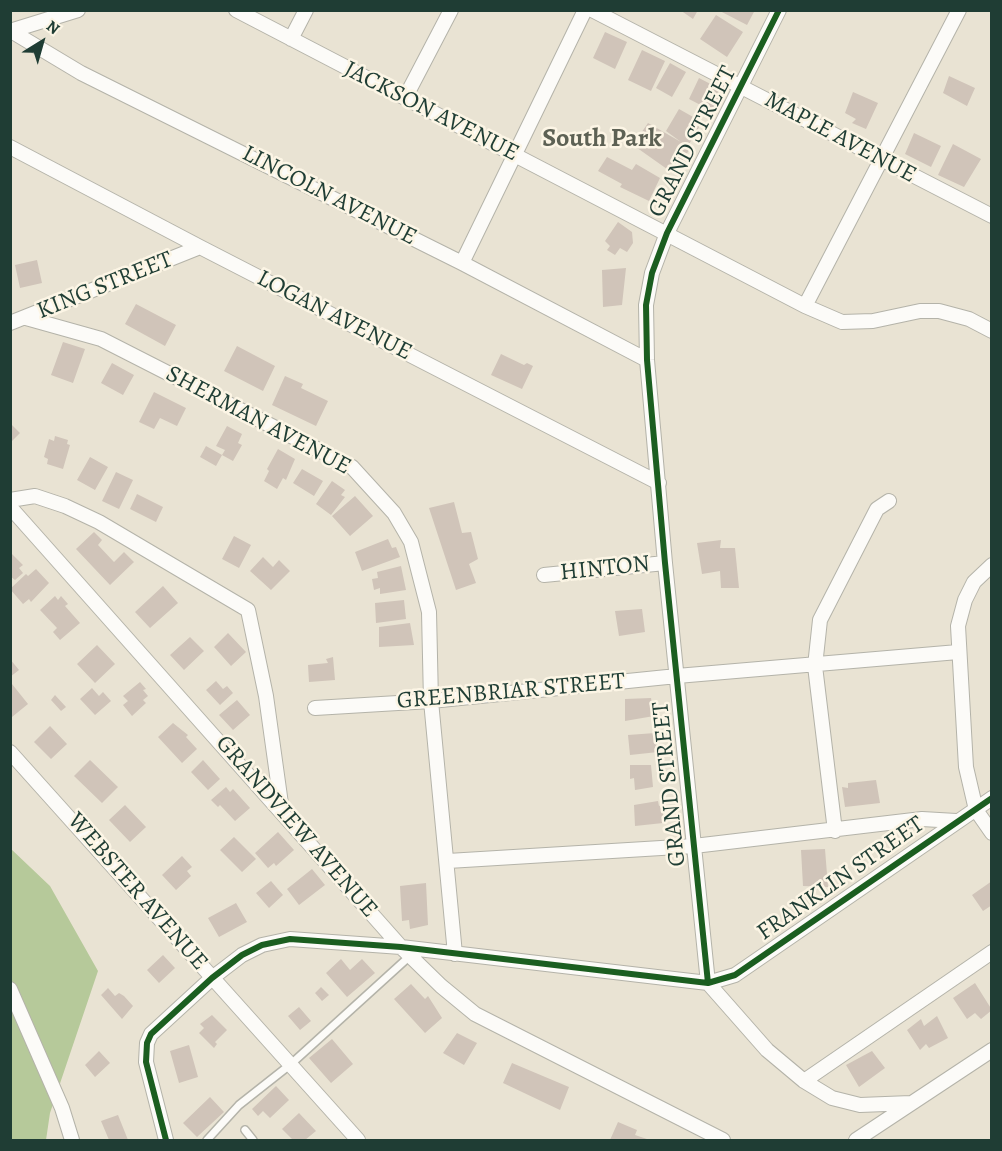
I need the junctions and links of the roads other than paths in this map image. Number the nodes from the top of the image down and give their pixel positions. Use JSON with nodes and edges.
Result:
{"nodes":[{"id":1,"x":78,"y":10,"type":"edge"},
{"id":2,"x":236,"y":10,"type":"edge"},
{"id":3,"x":306,"y":10,"type":"edge"},
{"id":4,"x":451,"y":10,"type":"edge"},
{"id":5,"x":585,"y":10,"type":"edge"},
{"id":6,"x":592,"y":10,"type":"edge"},
{"id":7,"x":780,"y":10,"type":"edge"},
{"id":8,"x":959,"y":10,"type":"edge"},
{"id":9,"x":11,"y":31,"type":"edge"},
{"id":10,"x":291,"y":39,"type":"junction"},
{"id":11,"x":742,"y":86,"type":"junction"},
{"id":12,"x":405,"y":98,"type":"junction"},
{"id":13,"x":10,"y":147,"type":"edge"},
{"id":14,"x":514,"y":155,"type":"junction"},
{"id":15,"x":880,"y":160,"type":"junction"},
{"id":16,"x":992,"y":216,"type":"edge"},
{"id":17,"x":667,"y":233,"type":"junction"},
{"id":18,"x":200,"y":247,"type":"junction"},
{"id":19,"x":462,"y":263,"type":"junction"},
{"id":20,"x":805,"y":306,"type":"junction"},
{"id":21,"x":26,"y":318,"type":"junction"},
{"id":22,"x":10,"y":323,"type":"edge"},
{"id":23,"x":992,"y":331,"type":"edge"},
{"id":24,"x":647,"y":360,"type":"junction"},
{"id":25,"x":659,"y":483,"type":"junction"},
{"id":26,"x":10,"y":500,"type":"edge"},
{"id":27,"x":889,"y":501,"type":"dead end"},
{"id":28,"x":10,"y":507,"type":"edge"},
{"id":29,"x":665,"y":563,"type":"junction"},
{"id":30,"x":991,"y":568,"type":"edge"},
{"id":31,"x":544,"y":575,"type":"dead end"},
{"id":32,"x":958,"y":652,"type":"junction"},
{"id":33,"x":815,"y":666,"type":"junction"},
{"id":34,"x":677,"y":676,"type":"junction"},
{"id":35,"x":432,"y":701,"type":"junction"},
{"id":36,"x":315,"y":708,"type":"dead end"},
{"id":37,"x":10,"y":752,"type":"edge"},
{"id":38,"x":992,"y":798,"type":"edge"},
{"id":39,"x":976,"y":810,"type":"junction"},
{"id":40,"x":282,"y":811,"type":"junction"},
{"id":41,"x":956,"y":822,"type":"junction"},
{"id":42,"x":834,"y":831,"type":"junction"},
{"id":43,"x":992,"y":833,"type":"edge"},
{"id":44,"x":694,"y":846,"type":"junction"},
{"id":45,"x":448,"y":861,"type":"junction"},
{"id":46,"x":406,"y":951,"type":"junction"},
{"id":47,"x":992,"y":952,"type":"edge"},
{"id":48,"x":455,"y":954,"type":"junction"},
{"id":49,"x":212,"y":978,"type":"junction"},
{"id":50,"x":708,"y":983,"type":"junction"},
{"id":51,"x":10,"y":989,"type":"edge"},
{"id":52,"x":992,"y":1050,"type":"edge"},
{"id":53,"x":291,"y":1064,"type":"junction"},
{"id":54,"x":804,"y":1081,"type":"junction"},
{"id":55,"x":911,"y":1103,"type":"junction"},
{"id":56,"x":244,"y":1130,"type":"dead end"},
{"id":57,"x":702,"y":1135,"type":"edge"},
{"id":58,"x":72,"y":1140,"type":"edge"},
{"id":59,"x":166,"y":1140,"type":"edge"},
{"id":60,"x":207,"y":1140,"type":"edge"},
{"id":61,"x":253,"y":1140,"type":"edge"},
{"id":62,"x":358,"y":1140,"type":"edge"},
{"id":63,"x":723,"y":1140,"type":"edge"},
{"id":64,"x":856,"y":1140,"type":"edge"}],
"edges":[{"from":1,"to":9,"type":"street"},
{"from":2,"to":10,"type":"street","name":"JACKSON AVENUE"},
{"from":3,"to":10,"type":"street"},
{"from":4,"to":12,"type":"street"},
{"from":5,"to":14,"type":"street"},
{"from":6,"to":11,"type":"street","name":"MAPLE AVENUE"},
{"from":7,"to":11,"type":"street","name":"GRAND STREET"},
{"from":8,"to":15,"type":"street"},
{"from":9,"to":19,"type":"street","name":"LINCOLN AVENUE"},
{"from":10,"to":12,"type":"street","name":"JACKSON AVENUE"},
{"from":11,"to":15,"type":"street","name":"MAPLE AVENUE"},
{"from":11,"to":17,"type":"street","name":"GRAND STREET"},
{"from":12,"to":14,"type":"street","name":"JACKSON AVENUE"},
{"from":13,"to":18,"type":"street","name":"LOGAN AVENUE"},
{"from":14,"to":17,"type":"street","name":"JACKSON AVENUE"},
{"from":14,"to":19,"type":"street"},
{"from":15,"to":16,"type":"street","name":"MAPLE AVENUE"},
{"from":15,"to":20,"type":"street"},
{"from":17,"to":20,"type":"street","name":"JACKSON AVENUE"},
{"from":17,"to":24,"type":"street","name":"GRAND STREET"},
{"from":18,"to":21,"type":"street","name":"KING STREET"},
{"from":18,"to":25,"type":"street","name":"LOGAN AVENUE"},
{"from":19,"to":24,"type":"street","name":"LINCOLN AVENUE"},
{"from":20,"to":23,"type":"street","name":"JACKSON AVENUE"},
{"from":21,"to":22,"type":"street","name":"KING STREET"},
{"from":21,"to":35,"type":"street","name":"SHERMAN AVENUE"},
{"from":24,"to":25,"type":"street","name":"GRAND STREET"},
{"from":25,"to":29,"type":"street","name":"GRAND STREET"},
{"from":26,"to":40,"type":"street"},
{"from":27,"to":33,"type":"street"},
{"from":28,"to":40,"type":"street","name":"GRANDVIEW AVENUE"},
{"from":29,"to":31,"type":"street","name":"HINTON"},
{"from":29,"to":34,"type":"street","name":"GRAND STREET"},
{"from":30,"to":32,"type":"street"},
{"from":32,"to":33,"type":"street","name":"GREENBRIAR STREET"},
{"from":32,"to":39,"type":"street"},
{"from":33,"to":34,"type":"street","name":"GREENBRIAR STREET"},
{"from":33,"to":42,"type":"street"},
{"from":34,"to":35,"type":"street","name":"GREENBRIAR STREET"},
{"from":34,"to":44,"type":"street","name":"GRAND STREET"},
{"from":35,"to":36,"type":"street","name":"GREENBRIAR STREET"},
{"from":35,"to":45,"type":"street","name":"SHERMAN AVENUE"},
{"from":37,"to":49,"type":"street","name":"WEBSTER AVENUE"},
{"from":38,"to":39,"type":"street","name":"FRANKLIN STREET"},
{"from":39,"to":41,"type":"street","name":"FRANKLIN STREET"},
{"from":39,"to":43,"type":"street"},
{"from":40,"to":46,"type":"street","name":"GRANDVIEW AVENUE"},
{"from":41,"to":42,"type":"street"},
{"from":41,"to":50,"type":"street","name":"FRANKLIN STREET"},
{"from":42,"to":44,"type":"street"},
{"from":44,"to":45,"type":"street"},
{"from":44,"to":50,"type":"street","name":"GRAND STREET"},
{"from":45,"to":48,"type":"street","name":"SHERMAN AVENUE"},
{"from":46,"to":48,"type":"street"},
{"from":46,"to":49,"type":"street"},
{"from":46,"to":53,"type":"lane"},
{"from":46,"to":57,"type":"street","name":"GRANDVIEW AVENUE"},
{"from":47,"to":54,"type":"street"},
{"from":48,"to":50,"type":"street"},
{"from":49,"to":53,"type":"street","name":"WEBSTER AVENUE"},
{"from":49,"to":59,"type":"street"},
{"from":50,"to":54,"type":"street"},
{"from":51,"to":58,"type":"street"},
{"from":52,"to":55,"type":"street"},
{"from":53,"to":60,"type":"lane"},
{"from":53,"to":62,"type":"street","name":"WEBSTER AVENUE"},
{"from":54,"to":55,"type":"street"},
{"from":55,"to":64,"type":"street"},
{"from":56,"to":61,"type":"lane"},
{"from":57,"to":63,"type":"street","name":"GRANDVIEW AVENUE"}]}
